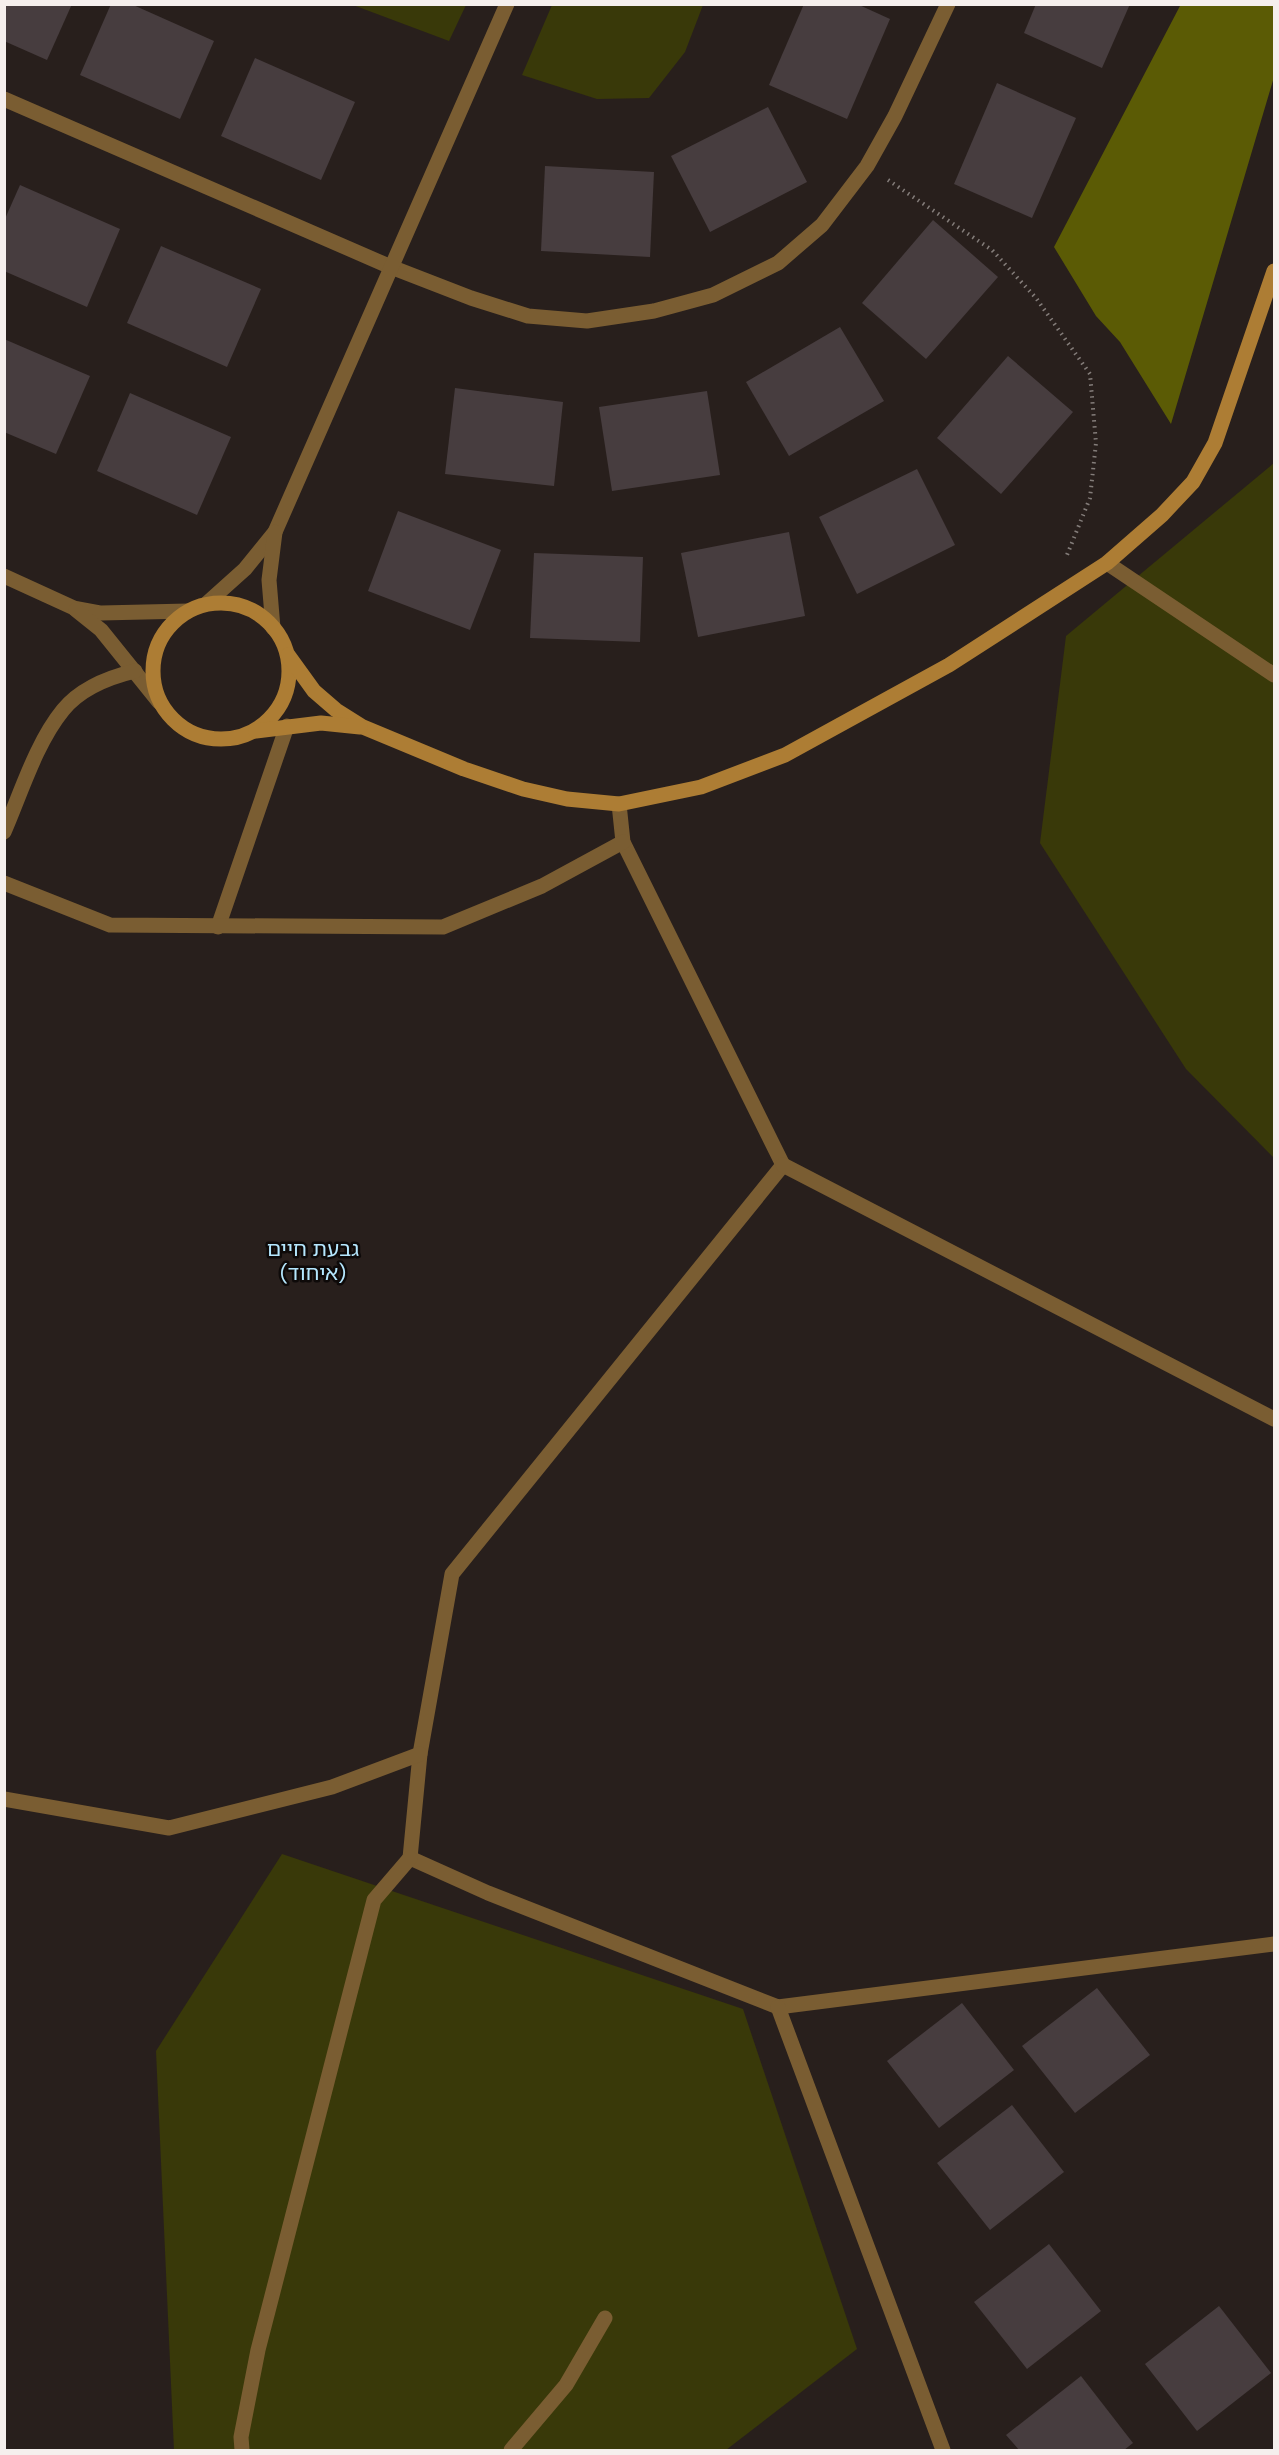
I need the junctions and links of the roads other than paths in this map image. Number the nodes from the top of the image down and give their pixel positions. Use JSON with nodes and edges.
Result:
{"nodes":[{"id":1,"x":507,"y":4,"type":"edge"},
{"id":2,"x":948,"y":4,"type":"edge"},
{"id":3,"x":4,"y":99,"type":"edge"},
{"id":4,"x":391,"y":267,"type":"junction"},
{"id":5,"x":1275,"y":271,"type":"edge"},
{"id":6,"x":275,"y":532,"type":"junction"},
{"id":7,"x":1107,"y":563,"type":"junction"},
{"id":8,"x":4,"y":576,"type":"edge"},
{"id":9,"x":206,"y":604,"type":"junction"},
{"id":10,"x":74,"y":608,"type":"junction"},
{"id":11,"x":188,"y":611,"type":"junction"},
{"id":12,"x":273,"y":628,"type":"junction"},
{"id":13,"x":288,"y":656,"type":"junction"},
{"id":14,"x":135,"y":671,"type":"junction"},
{"id":15,"x":1275,"y":675,"type":"edge"},
{"id":16,"x":159,"y":702,"type":"junction"},
{"id":17,"x":287,"y":726,"type":"junction"},
{"id":18,"x":363,"y":727,"type":"junction"},
{"id":19,"x":255,"y":731,"type":"junction"},
{"id":20,"x":619,"y":804,"type":"junction"},
{"id":21,"x":4,"y":832,"type":"edge"},
{"id":22,"x":623,"y":842,"type":"junction"},
{"id":23,"x":4,"y":883,"type":"edge"},
{"id":24,"x":218,"y":927,"type":"junction"},
{"id":25,"x":783,"y":1165,"type":"junction"},
{"id":26,"x":1275,"y":1419,"type":"edge"},
{"id":27,"x":420,"y":1754,"type":"junction"},
{"id":28,"x":4,"y":1799,"type":"edge"},
{"id":29,"x":410,"y":1858,"type":"junction"},
{"id":30,"x":1275,"y":1944,"type":"edge"},
{"id":31,"x":778,"y":2007,"type":"junction"},
{"id":32,"x":605,"y":2318,"type":"dead end"},
{"id":33,"x":242,"y":2451,"type":"edge"},
{"id":34,"x":511,"y":2451,"type":"edge"},
{"id":35,"x":943,"y":2451,"type":"edge"}],
"edges":[{"from":1,"to":4,"type":"street"},
{"from":2,"to":4,"type":"street"},
{"from":3,"to":4,"type":"street"},
{"from":4,"to":6,"type":"street"},
{"from":5,"to":7,"type":"street"},
{"from":6,"to":9,"type":"street"},
{"from":6,"to":12,"type":"street"},
{"from":7,"to":15,"type":"street"},
{"from":7,"to":20,"type":"street"},
{"from":8,"to":10,"type":"street"},
{"from":9,"to":11,"type":"street"},
{"from":9,"to":12,"type":"street"},
{"from":10,"to":11,"type":"street"},
{"from":10,"to":14,"type":"street"},
{"from":11,"to":16,"type":"street"},
{"from":12,"to":13,"type":"street"},
{"from":13,"to":18,"type":"street"},
{"from":13,"to":19,"type":"street"},
{"from":14,"to":16,"type":"street"},
{"from":14,"to":21,"type":"street"},
{"from":16,"to":19,"type":"street"},
{"from":17,"to":18,"type":"street"},
{"from":17,"to":19,"type":"street"},
{"from":17,"to":24,"type":"street"},
{"from":18,"to":20,"type":"street"},
{"from":20,"to":22,"type":"street"},
{"from":22,"to":24,"type":"street"},
{"from":22,"to":25,"type":"street"},
{"from":23,"to":24,"type":"street"},
{"from":25,"to":26,"type":"street"},
{"from":25,"to":27,"type":"street"},
{"from":27,"to":28,"type":"street"},
{"from":27,"to":29,"type":"street"},
{"from":29,"to":31,"type":"street"},
{"from":29,"to":33,"type":"street"},
{"from":30,"to":31,"type":"street"},
{"from":31,"to":35,"type":"street"},
{"from":32,"to":34,"type":"street"}]}
